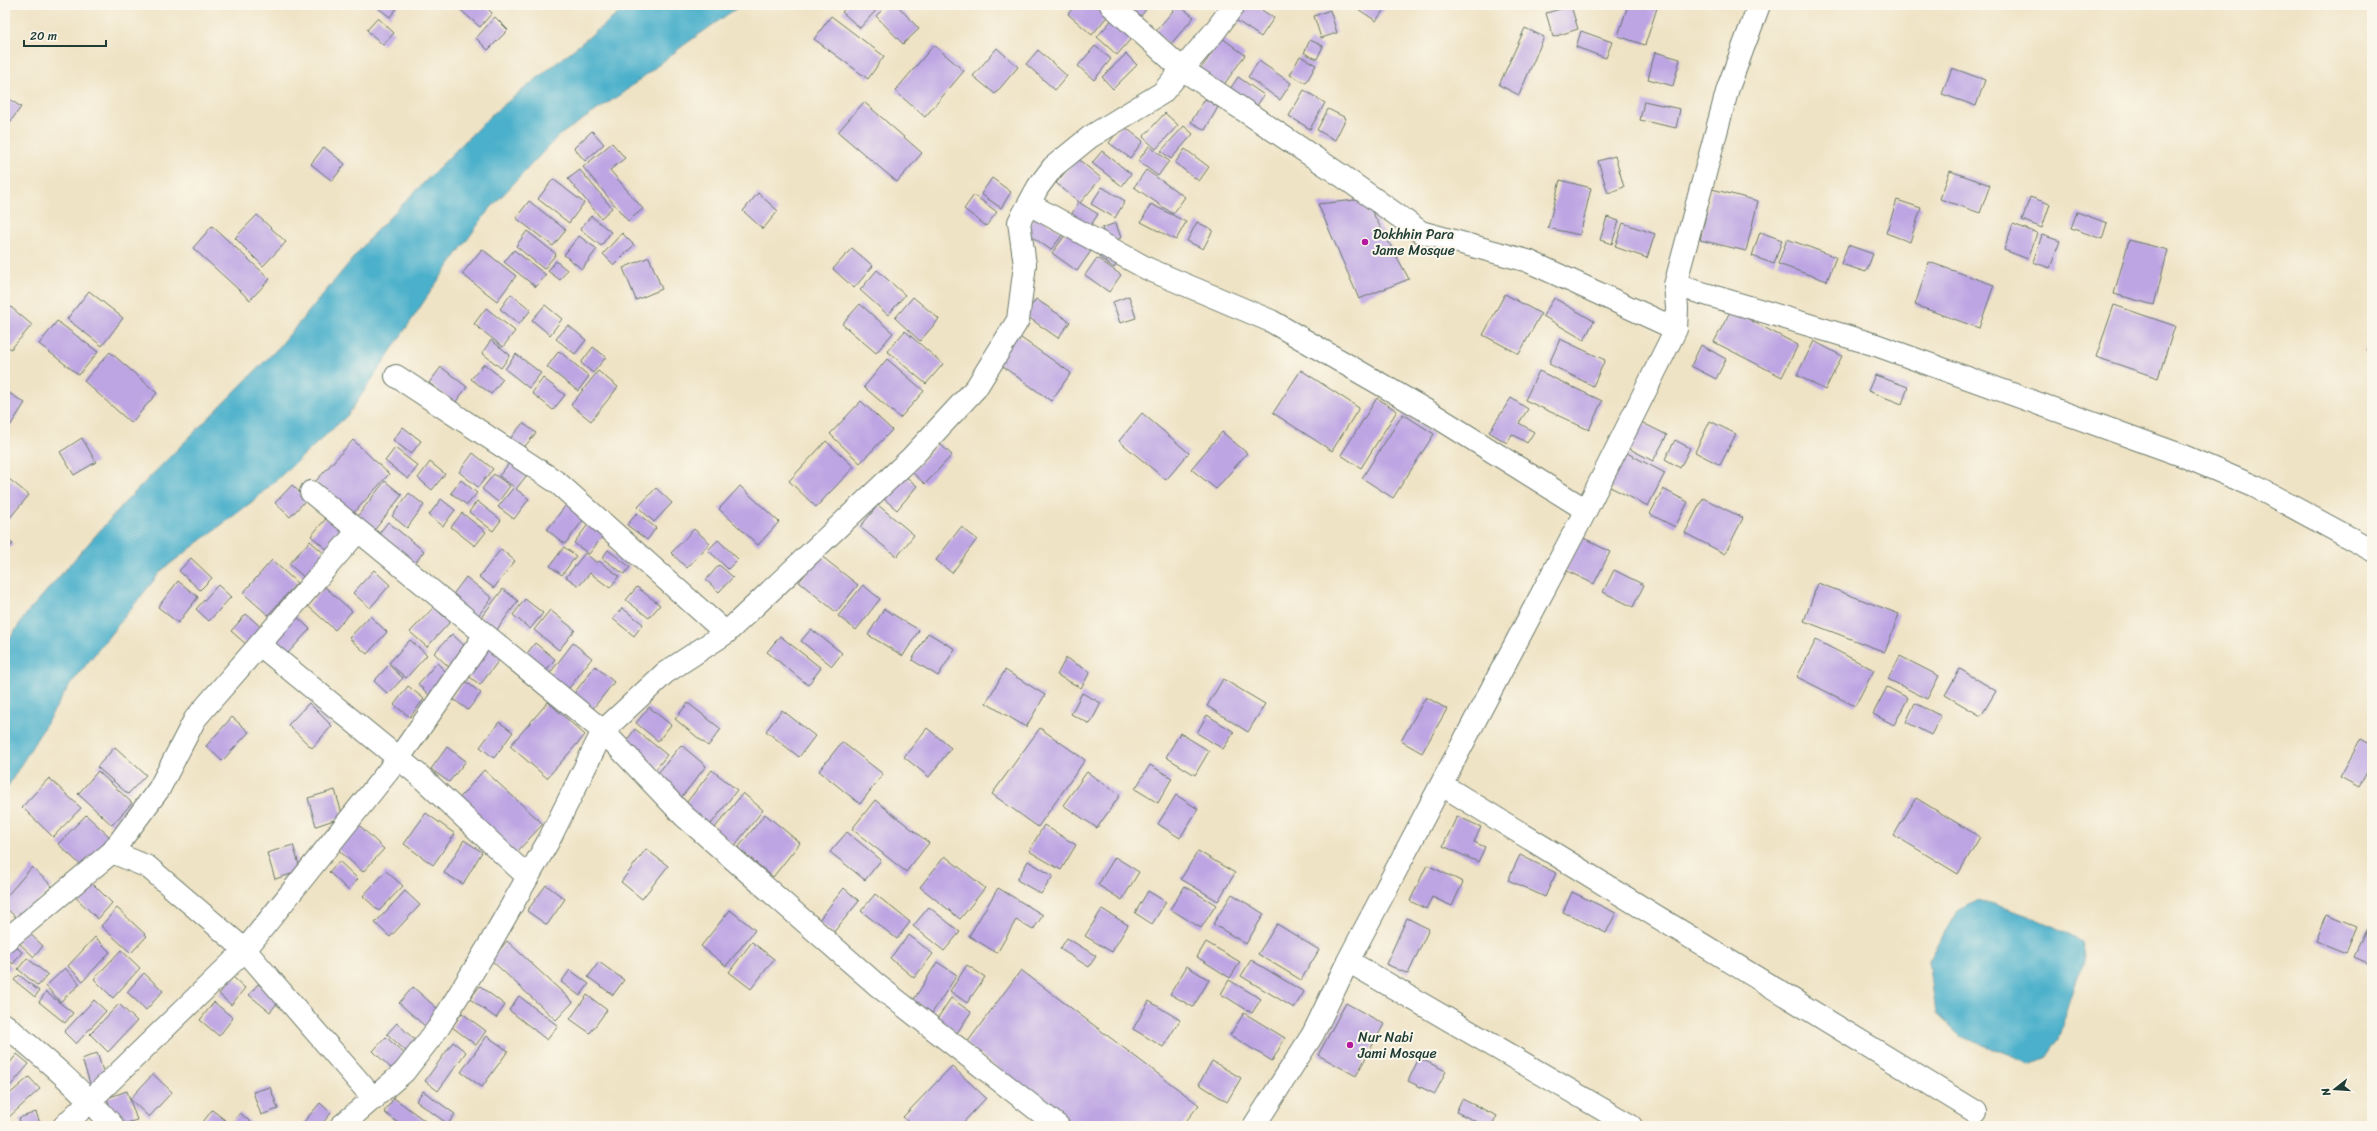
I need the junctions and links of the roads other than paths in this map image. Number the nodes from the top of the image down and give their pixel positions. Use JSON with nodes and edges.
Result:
{"nodes":[{"id":1,"x":1111,"y":5,"type":"edge"},
{"id":2,"x":1234,"y":5,"type":"edge"},
{"id":3,"x":1759,"y":5,"type":"edge"},
{"id":4,"x":1182,"y":69,"type":"junction"},
{"id":5,"x":1029,"y":204,"type":"junction"},
{"id":6,"x":1675,"y":285,"type":"junction"},
{"id":7,"x":1676,"y":329,"type":"junction"},
{"id":8,"x":396,"y":376,"type":"dead end"},
{"id":9,"x":311,"y":492,"type":"dead end"},
{"id":10,"x":1586,"y":510,"type":"junction"},
{"id":11,"x":358,"y":531,"type":"junction"},
{"id":12,"x":2372,"y":550,"type":"edge"},
{"id":13,"x":726,"y":633,"type":"junction"},
{"id":14,"x":485,"y":635,"type":"junction"},
{"id":15,"x":260,"y":645,"type":"junction"},
{"id":16,"x":603,"y":731,"type":"junction"},
{"id":17,"x":398,"y":759,"type":"junction"},
{"id":18,"x":1442,"y":785,"type":"junction"},
{"id":19,"x":112,"y":852,"type":"junction"},
{"id":20,"x":528,"y":877,"type":"junction"},
{"id":21,"x":5,"y":941,"type":"edge"},
{"id":22,"x":245,"y":950,"type":"junction"},
{"id":23,"x":1348,"y":961,"type":"junction"},
{"id":24,"x":5,"y":1025,"type":"edge"},
{"id":25,"x":374,"y":1099,"type":"junction"},
{"id":26,"x":91,"y":1100,"type":"junction"},
{"id":27,"x":1976,"y":1112,"type":"dead end"},
{"id":28,"x":64,"y":1126,"type":"edge"},
{"id":29,"x":113,"y":1126,"type":"edge"},
{"id":30,"x":341,"y":1126,"type":"edge"},
{"id":31,"x":1058,"y":1126,"type":"edge"},
{"id":32,"x":1254,"y":1126,"type":"edge"},
{"id":33,"x":1631,"y":1126,"type":"edge"}],
"edges":[{"from":1,"to":4,"type":"street"},
{"from":2,"to":4,"type":"street"},
{"from":3,"to":6,"type":"street"},
{"from":4,"to":5,"type":"street"},
{"from":4,"to":7,"type":"street"},
{"from":5,"to":10,"type":"street"},
{"from":5,"to":13,"type":"street"},
{"from":6,"to":7,"type":"street"},
{"from":6,"to":12,"type":"street"},
{"from":7,"to":10,"type":"street"},
{"from":8,"to":13,"type":"street"},
{"from":9,"to":11,"type":"street"},
{"from":10,"to":18,"type":"street"},
{"from":11,"to":14,"type":"street"},
{"from":11,"to":15,"type":"street"},
{"from":13,"to":16,"type":"street"},
{"from":14,"to":16,"type":"street"},
{"from":14,"to":17,"type":"street"},
{"from":15,"to":17,"type":"street"},
{"from":15,"to":19,"type":"street"},
{"from":16,"to":20,"type":"street"},
{"from":16,"to":31,"type":"street"},
{"from":17,"to":20,"type":"street"},
{"from":17,"to":22,"type":"street"},
{"from":18,"to":23,"type":"street"},
{"from":18,"to":27,"type":"street"},
{"from":19,"to":21,"type":"street"},
{"from":19,"to":22,"type":"street"},
{"from":20,"to":25,"type":"street"},
{"from":22,"to":25,"type":"street"},
{"from":22,"to":26,"type":"street"},
{"from":23,"to":32,"type":"street"},
{"from":23,"to":33,"type":"street"},
{"from":24,"to":26,"type":"street"},
{"from":25,"to":30,"type":"street"},
{"from":26,"to":28,"type":"street"},
{"from":26,"to":29,"type":"street"}]}
